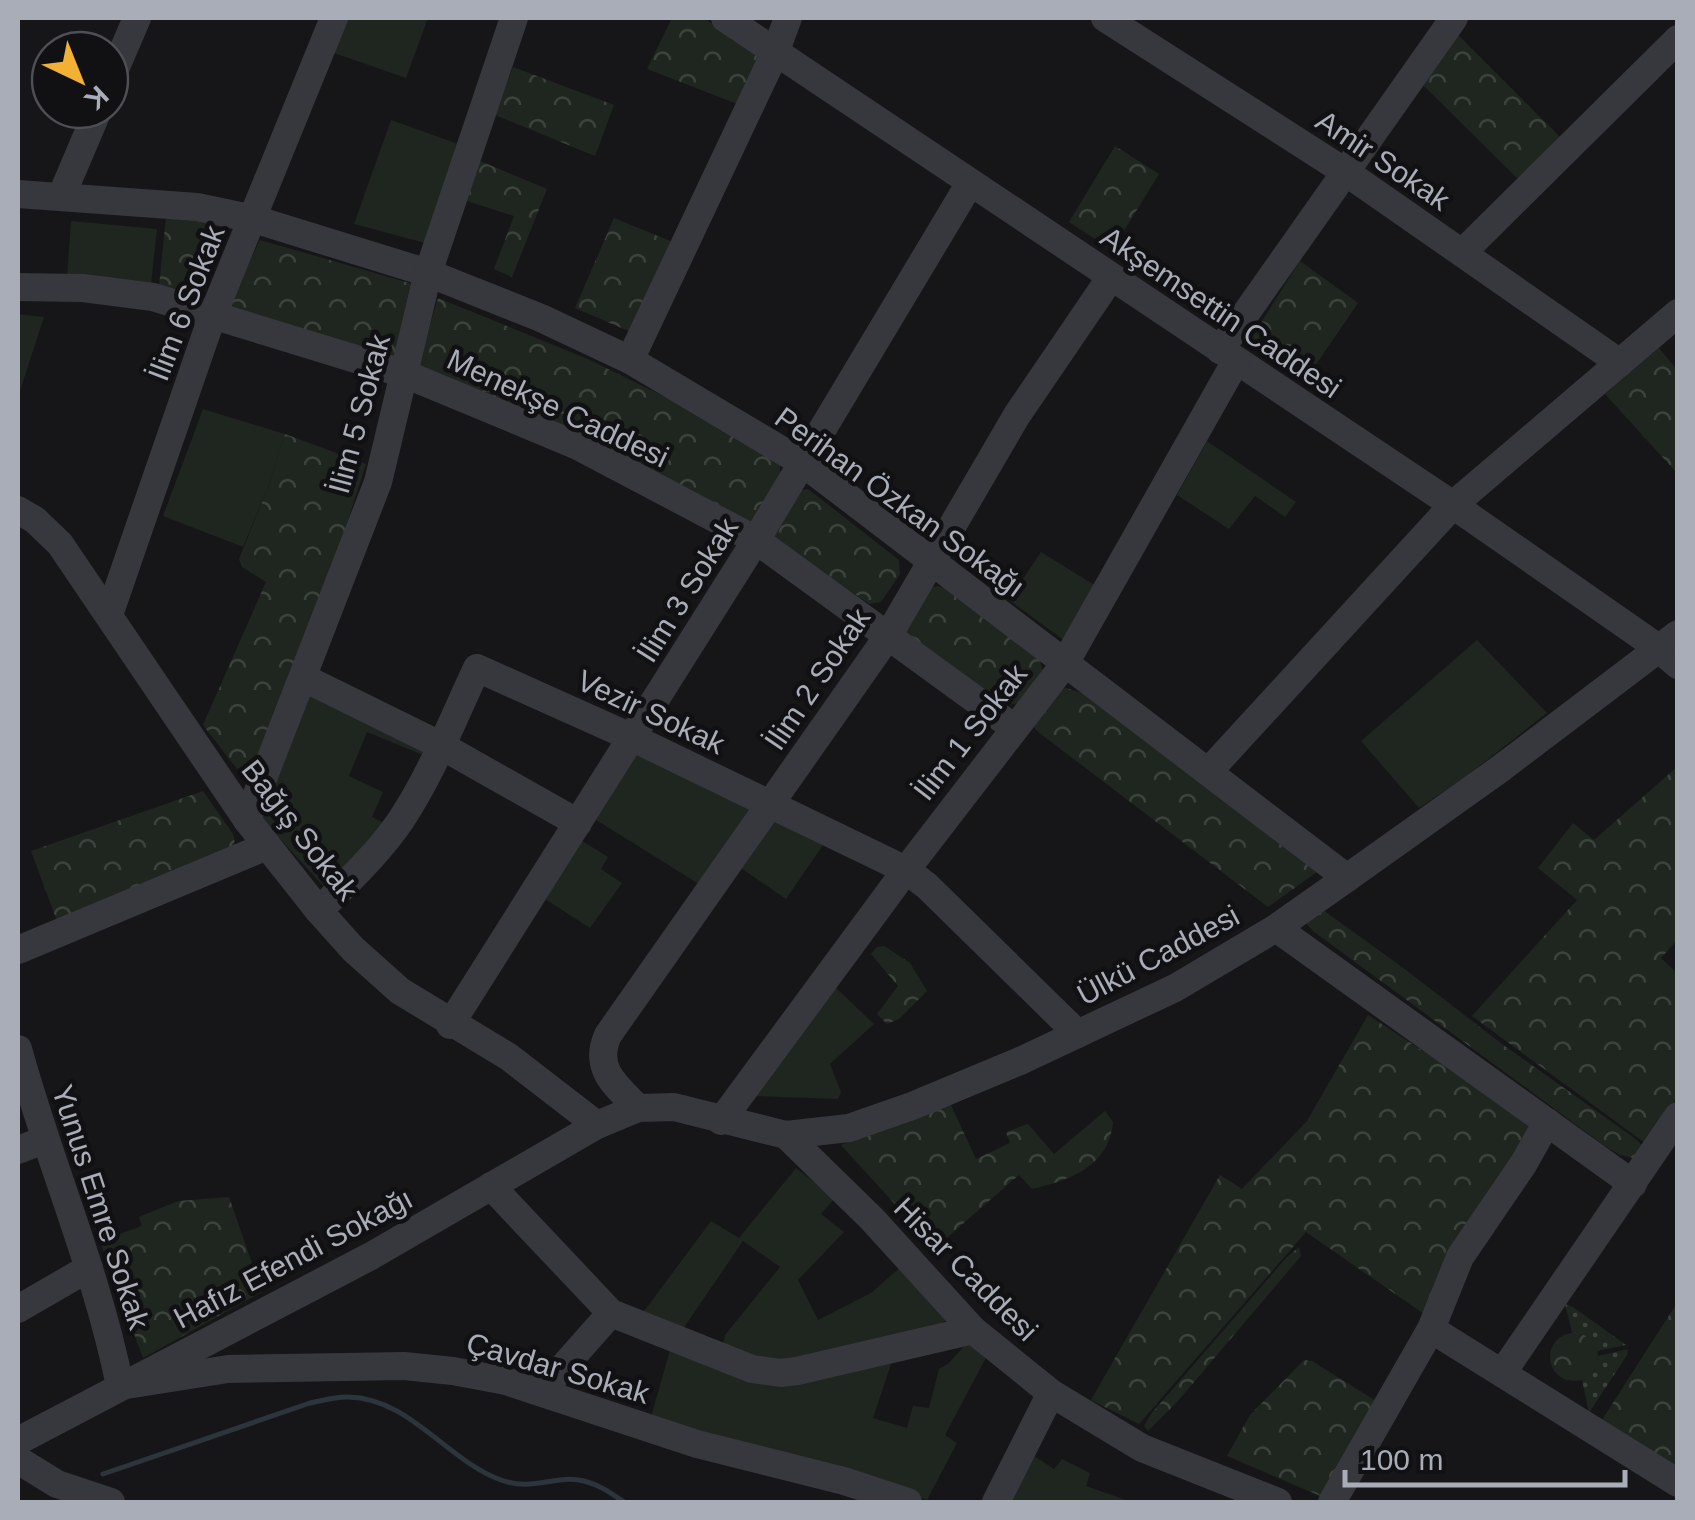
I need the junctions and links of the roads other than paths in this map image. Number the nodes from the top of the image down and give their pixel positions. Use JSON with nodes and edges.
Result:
{"nodes":[{"id":1,"x":334,"y":18,"type":"edge"},
{"id":2,"x":514,"y":18,"type":"edge"},
{"id":3,"x":725,"y":18,"type":"edge"},
{"id":4,"x":788,"y":18,"type":"edge"},
{"id":5,"x":1104,"y":18,"type":"edge"},
{"id":6,"x":1454,"y":18,"type":"edge"},
{"id":7,"x":1678,"y":38,"type":"edge"},
{"id":8,"x":775,"y":52,"type":"junction"},
{"id":9,"x":89,"y":130,"type":"edge"},
{"id":10,"x":1347,"y":173,"type":"junction"},
{"id":11,"x":970,"y":184,"type":"junction"},
{"id":12,"x":18,"y":194,"type":"edge"},
{"id":13,"x":61,"y":196,"type":"junction"},
{"id":14,"x":254,"y":219,"type":"junction"},
{"id":15,"x":1462,"y":253,"type":"junction"},
{"id":16,"x":428,"y":272,"type":"junction"},
{"id":17,"x":1111,"y":276,"type":"junction"},
{"id":18,"x":18,"y":287,"type":"edge"},
{"id":19,"x":1678,"y":314,"type":"edge"},
{"id":20,"x":212,"y":316,"type":"junction"},
{"id":21,"x":1228,"y":356,"type":"junction"},
{"id":22,"x":630,"y":360,"type":"junction"},
{"id":23,"x":1620,"y":363,"type":"junction"},
{"id":24,"x":406,"y":374,"type":"junction"},
{"id":25,"x":802,"y":463,"type":"junction"},
{"id":26,"x":1452,"y":505,"type":"junction"},
{"id":27,"x":18,"y":510,"type":"edge"},
{"id":28,"x":756,"y":540,"type":"junction"},
{"id":29,"x":930,"y":560,"type":"junction"},
{"id":30,"x":109,"y":615,"type":"junction"},
{"id":31,"x":888,"y":636,"type":"junction"},
{"id":32,"x":1671,"y":649,"type":"edge"},
{"id":33,"x":1064,"y":665,"type":"junction"},
{"id":34,"x":304,"y":678,"type":"junction"},
{"id":35,"x":1014,"y":727,"type":"junction"},
{"id":36,"x":632,"y":738,"type":"junction"},
{"id":37,"x":440,"y":746,"type":"junction"},
{"id":38,"x":1208,"y":772,"type":"junction"},
{"id":39,"x":771,"y":804,"type":"junction"},
{"id":40,"x":246,"y":820,"type":"junction"},
{"id":41,"x":578,"y":823,"type":"junction"},
{"id":42,"x":267,"y":846,"type":"junction"},
{"id":43,"x":906,"y":870,"type":"junction"},
{"id":44,"x":1348,"y":878,"type":"junction"},
{"id":45,"x":319,"y":911,"type":"junction"},
{"id":46,"x":1276,"y":928,"type":"junction"},
{"id":47,"x":18,"y":950,"type":"edge"},
{"id":48,"x":450,"y":1024,"type":"junction"},
{"id":49,"x":1078,"y":1034,"type":"junction"},
{"id":50,"x":18,"y":1049,"type":"edge"},
{"id":51,"x":638,"y":1108,"type":"junction"},
{"id":52,"x":1678,"y":1116,"type":"edge"},
{"id":53,"x":721,"y":1121,"type":"junction"},
{"id":54,"x":1547,"y":1122,"type":"junction"},
{"id":55,"x":596,"y":1125,"type":"junction"},
{"id":56,"x":786,"y":1135,"type":"junction"},
{"id":57,"x":44,"y":1140,"type":"junction"},
{"id":58,"x":18,"y":1150,"type":"edge"},
{"id":59,"x":1633,"y":1184,"type":"junction"},
{"id":60,"x":491,"y":1186,"type":"junction"},
{"id":61,"x":89,"y":1268,"type":"junction"},
{"id":62,"x":18,"y":1309,"type":"edge"},
{"id":63,"x":610,"y":1313,"type":"junction"},
{"id":64,"x":1431,"y":1329,"type":"junction"},
{"id":65,"x":973,"y":1330,"type":"junction"},
{"id":66,"x":1503,"y":1372,"type":"junction"},
{"id":67,"x":120,"y":1386,"type":"junction"},
{"id":68,"x":541,"y":1392,"type":"junction"},
{"id":69,"x":1051,"y":1393,"type":"junction"},
{"id":70,"x":18,"y":1441,"type":"edge"},
{"id":71,"x":18,"y":1460,"type":"edge"},
{"id":72,"x":1678,"y":1483,"type":"edge"},
{"id":73,"x":111,"y":1502,"type":"edge"},
{"id":74,"x":908,"y":1502,"type":"edge"},
{"id":75,"x":996,"y":1502,"type":"edge"},
{"id":76,"x":1278,"y":1502,"type":"edge"},
{"id":77,"x":1332,"y":1502,"type":"edge"}],
"edges":[{"from":1,"to":14,"type":"street","name":"İlim 6 Sokak"},
{"from":2,"to":16,"type":"street","name":"İlim 5 Sokak"},
{"from":3,"to":8,"type":"street","name":"Akşemsettin Caddesi"},
{"from":4,"to":8,"type":"street"},
{"from":5,"to":10,"type":"street","name":"Amir Sokak"},
{"from":6,"to":10,"type":"street","name":"İlim 1 Sokak"},
{"from":7,"to":15,"type":"street"},
{"from":8,"to":11,"type":"street","name":"Akşemsettin Caddesi"},
{"from":8,"to":22,"type":"street"},
{"from":9,"to":13,"type":"street"},
{"from":10,"to":15,"type":"street","name":"Amir Sokak"},
{"from":10,"to":21,"type":"street","name":"İlim 1 Sokak"},
{"from":11,"to":17,"type":"street","name":"Akşemsettin Caddesi"},
{"from":11,"to":25,"type":"street","name":"İlim 3 Sokak"},
{"from":12,"to":13,"type":"street","name":"Perihan Özkan Sokağı"},
{"from":13,"to":14,"type":"street","name":"Perihan Özkan Sokağı"},
{"from":14,"to":16,"type":"street","name":"Perihan Özkan Sokağı"},
{"from":14,"to":20,"type":"street","name":"İlim 6 Sokak"},
{"from":15,"to":23,"type":"street","name":"Amir Sokak"},
{"from":16,"to":22,"type":"street","name":"Perihan Özkan Sokağı"},
{"from":16,"to":24,"type":"street","name":"İlim 5 Sokak"},
{"from":17,"to":21,"type":"street","name":"Akşemsettin Caddesi"},
{"from":17,"to":29,"type":"street","name":"İlim 2 Sokak"},
{"from":18,"to":20,"type":"street","name":"Menekşe Caddesi"},
{"from":19,"to":23,"type":"street"},
{"from":20,"to":24,"type":"street","name":"Menekşe Caddesi"},
{"from":20,"to":30,"type":"street","name":"İlim 6 Sokak"},
{"from":21,"to":26,"type":"street","name":"Akşemsettin Caddesi"},
{"from":21,"to":33,"type":"street","name":"İlim 1 Sokak"},
{"from":22,"to":25,"type":"street","name":"Perihan Özkan Sokağı"},
{"from":23,"to":26,"type":"street"},
{"from":24,"to":28,"type":"street","name":"Menekşe Caddesi"},
{"from":24,"to":34,"type":"street","name":"İlim 5 Sokak"},
{"from":25,"to":28,"type":"street","name":"İlim 3 Sokak"},
{"from":25,"to":29,"type":"street","name":"Perihan Özkan Sokağı"},
{"from":26,"to":32,"type":"street","name":"Akşemsettin Caddesi"},
{"from":26,"to":38,"type":"street"},
{"from":27,"to":30,"type":"street","name":"Bağış Sokak"},
{"from":28,"to":31,"type":"street","name":"Menekşe Caddesi"},
{"from":28,"to":36,"type":"street","name":"İlim 3 Sokak"},
{"from":29,"to":31,"type":"street","name":"İlim 2 Sokak"},
{"from":29,"to":33,"type":"street","name":"Perihan Özkan Sokağı"},
{"from":30,"to":40,"type":"street","name":"Bağış Sokak"},
{"from":31,"to":35,"type":"street","name":"Menekşe Caddesi"},
{"from":31,"to":39,"type":"street","name":"İlim 2 Sokak"},
{"from":32,"to":44,"type":"street","name":"Ülkü Caddesi"},
{"from":33,"to":35,"type":"street","name":"İlim 1 Sokak"},
{"from":33,"to":38,"type":"street","name":"Perihan Özkan Sokağı"},
{"from":34,"to":37,"type":"street"},
{"from":34,"to":40,"type":"street","name":"İlim 5 Sokak"},
{"from":35,"to":43,"type":"street","name":"İlim 1 Sokak"},
{"from":36,"to":37,"type":"street","name":"Vezir Sokak"},
{"from":36,"to":39,"type":"street","name":"Vezir Sokak"},
{"from":36,"to":41,"type":"street","name":"İlim 3 Sokak"},
{"from":37,"to":41,"type":"street"},
{"from":37,"to":45,"type":"street"},
{"from":38,"to":44,"type":"street","name":"Perihan Özkan Sokağı"},
{"from":39,"to":43,"type":"street","name":"Vezir Sokak"},
{"from":39,"to":51,"type":"street","name":"İlim 2 Sokak"},
{"from":40,"to":42,"type":"street","name":"Bağış Sokak"},
{"from":41,"to":48,"type":"street","name":"İlim 3 Sokak"},
{"from":42,"to":45,"type":"street","name":"Bağış Sokak"},
{"from":42,"to":47,"type":"street"},
{"from":43,"to":49,"type":"street","name":"Vezir Sokak"},
{"from":43,"to":53,"type":"street","name":"İlim 1 Sokak"},
{"from":44,"to":46,"type":"street","name":"Ülkü Caddesi"},
{"from":45,"to":48,"type":"street","name":"Bağış Sokak"},
{"from":46,"to":49,"type":"street","name":"Ülkü Caddesi"},
{"from":46,"to":54,"type":"street"},
{"from":48,"to":55,"type":"street","name":"Bağış Sokak"},
{"from":49,"to":56,"type":"street","name":"Ülkü Caddesi"},
{"from":50,"to":57,"type":"street","name":"Yunus Emre Sokak"},
{"from":51,"to":53,"type":"street","name":"Ülkü Caddesi"},
{"from":51,"to":55,"type":"street","name":"Ülkü Caddesi"},
{"from":52,"to":59,"type":"street"},
{"from":53,"to":56,"type":"street","name":"Ülkü Caddesi"},
{"from":54,"to":59,"type":"street"},
{"from":54,"to":64,"type":"street"},
{"from":55,"to":60,"type":"street","name":"Hafız Efendi Sokağı"},
{"from":56,"to":65,"type":"street","name":"Hisar Caddesi"},
{"from":57,"to":58,"type":"street"},
{"from":57,"to":61,"type":"street","name":"Yunus Emre Sokak"},
{"from":59,"to":66,"type":"street"},
{"from":60,"to":63,"type":"street"},
{"from":60,"to":67,"type":"street","name":"Hafız Efendi Sokağı"},
{"from":61,"to":62,"type":"street"},
{"from":61,"to":67,"type":"street","name":"Yunus Emre Sokak"},
{"from":63,"to":65,"type":"street"},
{"from":63,"to":68,"type":"street"},
{"from":64,"to":66,"type":"street"},
{"from":64,"to":77,"type":"street"},
{"from":65,"to":69,"type":"street","name":"Hisar Caddesi"},
{"from":66,"to":72,"type":"street"},
{"from":67,"to":68,"type":"street","name":"Çavdar Sokak"},
{"from":67,"to":70,"type":"street","name":"Hafız Efendi Sokağı"},
{"from":68,"to":74,"type":"street","name":"Çavdar Sokak"},
{"from":69,"to":75,"type":"street"},
{"from":69,"to":76,"type":"street","name":"Hisar Caddesi"},
{"from":71,"to":73,"type":"street"}]}
